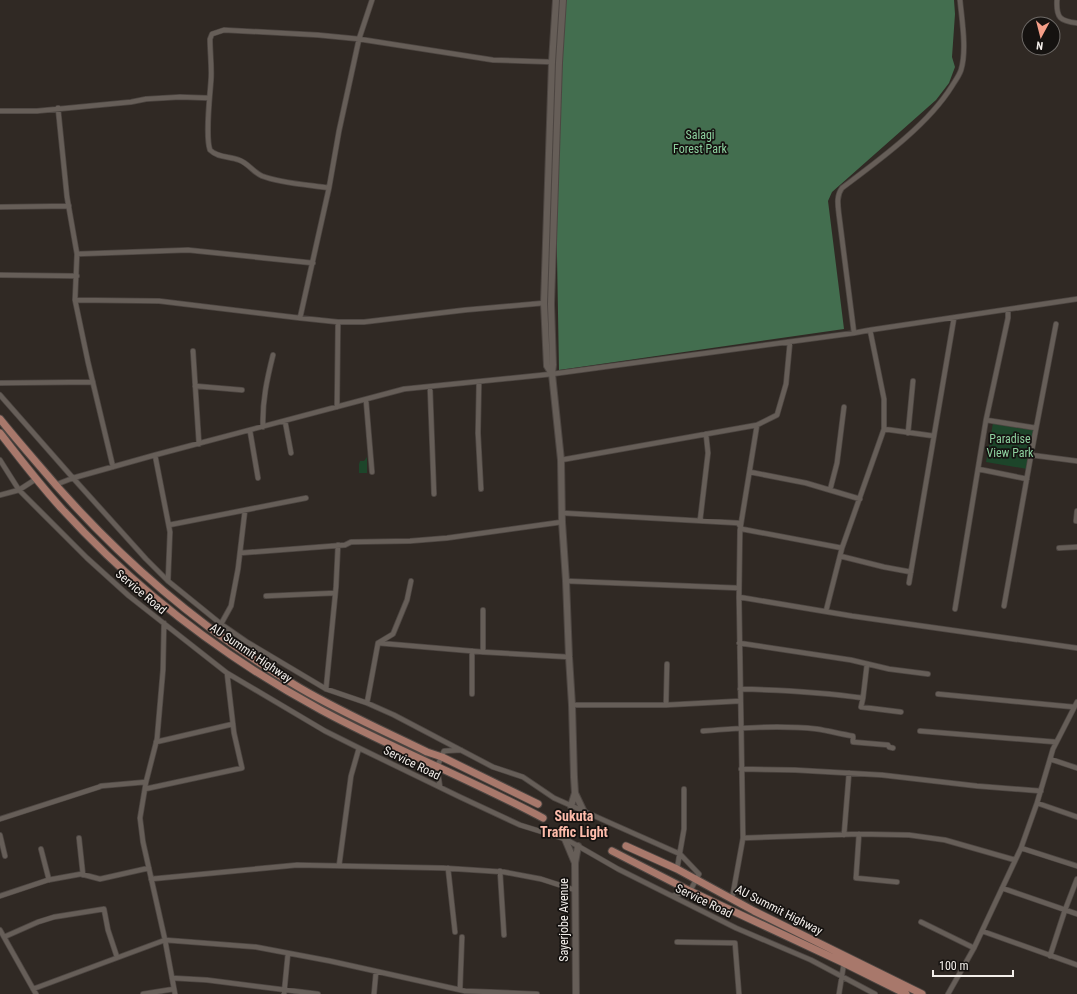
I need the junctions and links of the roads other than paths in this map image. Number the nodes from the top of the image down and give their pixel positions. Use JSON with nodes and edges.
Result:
{"nodes":[{"id":1,"x":372,"y":0,"type":"edge"},
{"id":2,"x":556,"y":0,"type":"edge"},
{"id":3,"x":563,"y":0,"type":"edge"},
{"id":4,"x":960,"y":0,"type":"edge"},
{"id":5,"x":1057,"y":0,"type":"edge"},
{"id":6,"x":1077,"y":23,"type":"edge"},
{"id":7,"x":358,"y":39,"type":"junction"},
{"id":8,"x":552,"y":62,"type":"junction"},
{"id":9,"x":209,"y":98,"type":"junction"},
{"id":10,"x":58,"y":108,"type":"junction"},
{"id":11,"x":0,"y":111,"type":"edge"},
{"id":12,"x":329,"y":188,"type":"junction"},
{"id":13,"x":69,"y":206,"type":"junction"},
{"id":14,"x":0,"y":207,"type":"edge"},
{"id":15,"x":77,"y":254,"type":"junction"},
{"id":16,"x":313,"y":263,"type":"junction"},
{"id":17,"x":0,"y":275,"type":"edge"},
{"id":18,"x":77,"y":276,"type":"junction"},
{"id":19,"x":1077,"y":299,"type":"edge"},
{"id":20,"x":75,"y":300,"type":"junction"},
{"id":21,"x":544,"y":303,"type":"junction"},
{"id":22,"x":1008,"y":310,"type":"junction"},
{"id":23,"x":300,"y":318,"type":"junction"},
{"id":24,"x":954,"y":318,"type":"junction"},
{"id":25,"x":338,"y":322,"type":"junction"},
{"id":26,"x":1056,"y":324,"type":"dead end"},
{"id":27,"x":870,"y":330,"type":"junction"},
{"id":28,"x":854,"y":333,"type":"junction"},
{"id":29,"x":790,"y":342,"type":"junction"},
{"id":30,"x":192,"y":351,"type":"dead end"},
{"id":31,"x":273,"y":355,"type":"dead end"},
{"id":32,"x":552,"y":374,"type":"junction"},
{"id":33,"x":913,"y":381,"type":"dead end"},
{"id":34,"x":93,"y":382,"type":"junction"},
{"id":35,"x":479,"y":382,"type":"junction"},
{"id":36,"x":0,"y":383,"type":"edge"},
{"id":37,"x":195,"y":386,"type":"junction"},
{"id":38,"x":430,"y":387,"type":"junction"},
{"id":39,"x":242,"y":390,"type":"dead end"},
{"id":40,"x":0,"y":395,"type":"edge"},
{"id":41,"x":366,"y":400,"type":"junction"},
{"id":42,"x":844,"y":407,"type":"dead end"},
{"id":43,"x":337,"y":408,"type":"junction"},
{"id":44,"x":0,"y":419,"type":"edge"},
{"id":45,"x":986,"y":420,"type":"junction"},
{"id":46,"x":286,"y":421,"type":"junction"},
{"id":47,"x":757,"y":425,"type":"junction"},
{"id":48,"x":263,"y":427,"type":"junction"},
{"id":49,"x":1036,"y":428,"type":"junction"},
{"id":50,"x":250,"y":430,"type":"junction"},
{"id":51,"x":884,"y":430,"type":"junction"},
{"id":52,"x":0,"y":433,"type":"edge"},
{"id":53,"x":908,"y":433,"type":"junction"},
{"id":54,"x":706,"y":434,"type":"junction"},
{"id":55,"x":934,"y":436,"type":"junction"},
{"id":56,"x":200,"y":444,"type":"junction"},
{"id":57,"x":291,"y":453,"type":"dead end"},
{"id":58,"x":155,"y":455,"type":"junction"},
{"id":59,"x":1031,"y":455,"type":"junction"},
{"id":60,"x":0,"y":460,"type":"edge"},
{"id":61,"x":561,"y":460,"type":"junction"},
{"id":62,"x":1077,"y":461,"type":"edge"},
{"id":63,"x":113,"y":467,"type":"junction"},
{"id":64,"x":978,"y":469,"type":"junction"},
{"id":65,"x":372,"y":472,"type":"dead end"},
{"id":66,"x":750,"y":472,"type":"junction"},
{"id":67,"x":36,"y":478,"type":"junction"},
{"id":68,"x":73,"y":478,"type":"junction"},
{"id":69,"x":258,"y":478,"type":"dead end"},
{"id":70,"x":1027,"y":479,"type":"junction"},
{"id":71,"x":55,"y":485,"type":"junction"},
{"id":72,"x":481,"y":489,"type":"dead end"},
{"id":73,"x":19,"y":490,"type":"junction"},
{"id":74,"x":830,"y":490,"type":"junction"},
{"id":75,"x":434,"y":494,"type":"dead end"},
{"id":76,"x":0,"y":495,"type":"edge"},
{"id":77,"x":306,"y":498,"type":"dead end"},
{"id":78,"x":860,"y":498,"type":"junction"},
{"id":79,"x":245,"y":510,"type":"junction"},
{"id":80,"x":1077,"y":511,"type":"edge"},
{"id":81,"x":563,"y":513,"type":"junction"},
{"id":82,"x":1076,"y":520,"type":"dead end"},
{"id":83,"x":700,"y":521,"type":"junction"},
{"id":84,"x":562,"y":522,"type":"junction"},
{"id":85,"x":169,"y":525,"type":"junction"},
{"id":86,"x":741,"y":526,"type":"junction"},
{"id":87,"x":338,"y":545,"type":"junction"},
{"id":88,"x":1077,"y":547,"type":"edge"},
{"id":89,"x":842,"y":548,"type":"junction"},
{"id":90,"x":1059,"y":548,"type":"dead end"},
{"id":91,"x":240,"y":553,"type":"junction"},
{"id":92,"x":840,"y":556,"type":"junction"},
{"id":93,"x":910,"y":572,"type":"junction"},
{"id":94,"x":168,"y":581,"type":"junction"},
{"id":95,"x":411,"y":581,"type":"dead end"},
{"id":96,"x":566,"y":581,"type":"junction"},
{"id":97,"x":909,"y":583,"type":"dead end"},
{"id":98,"x":739,"y":588,"type":"junction"},
{"id":99,"x":335,"y":593,"type":"junction"},
{"id":100,"x":266,"y":596,"type":"dead end"},
{"id":101,"x":738,"y":597,"type":"junction"},
{"id":102,"x":1004,"y":606,"type":"dead end"},
{"id":103,"x":955,"y":609,"type":"dead end"},
{"id":104,"x":483,"y":610,"type":"dead end"},
{"id":105,"x":826,"y":611,"type":"junction"},
{"id":106,"x":164,"y":623,"type":"junction"},
{"id":107,"x":221,"y":624,"type":"junction"},
{"id":108,"x":378,"y":643,"type":"junction"},
{"id":109,"x":739,"y":643,"type":"junction"},
{"id":110,"x":1077,"y":648,"type":"edge"},
{"id":111,"x":472,"y":651,"type":"junction"},
{"id":112,"x":483,"y":652,"type":"junction"},
{"id":113,"x":569,"y":656,"type":"junction"},
{"id":114,"x":667,"y":664,"type":"dead end"},
{"id":115,"x":867,"y":664,"type":"junction"},
{"id":116,"x":227,"y":673,"type":"junction"},
{"id":117,"x":928,"y":674,"type":"dead end"},
{"id":118,"x":326,"y":689,"type":"junction"},
{"id":119,"x":740,"y":689,"type":"junction"},
{"id":120,"x":472,"y":694,"type":"dead end"},
{"id":121,"x":938,"y":694,"type":"dead end"},
{"id":122,"x":863,"y":698,"type":"junction"},
{"id":123,"x":740,"y":700,"type":"junction"},
{"id":124,"x":367,"y":703,"type":"junction"},
{"id":125,"x":1076,"y":704,"type":"edge"},
{"id":126,"x":572,"y":705,"type":"junction"},
{"id":127,"x":666,"y":705,"type":"junction"},
{"id":128,"x":901,"y":712,"type":"dead end"},
{"id":129,"x":233,"y":724,"type":"junction"},
{"id":130,"x":740,"y":729,"type":"junction"},
{"id":131,"x":920,"y":731,"type":"dead end"},
{"id":132,"x":702,"y":732,"type":"dead end"},
{"id":133,"x":156,"y":742,"type":"junction"},
{"id":134,"x":1056,"y":742,"type":"junction"},
{"id":135,"x":359,"y":748,"type":"junction"},
{"id":136,"x":893,"y":748,"type":"dead end"},
{"id":137,"x":462,"y":750,"type":"junction"},
{"id":138,"x":442,"y":757,"type":"junction"},
{"id":139,"x":1050,"y":759,"type":"junction"},
{"id":140,"x":437,"y":767,"type":"junction"},
{"id":141,"x":1077,"y":768,"type":"edge"},
{"id":142,"x":741,"y":769,"type":"junction"},
{"id":143,"x":849,"y":773,"type":"junction"},
{"id":144,"x":146,"y":782,"type":"junction"},
{"id":145,"x":440,"y":787,"type":"junction"},
{"id":146,"x":684,"y":788,"type":"dead end"},
{"id":147,"x":145,"y":789,"type":"junction"},
{"id":148,"x":1041,"y":791,"type":"junction"},
{"id":149,"x":575,"y":793,"type":"junction"},
{"id":150,"x":1037,"y":803,"type":"junction"},
{"id":151,"x":538,"y":804,"type":"dead end"},
{"id":152,"x":571,"y":806,"type":"junction"},
{"id":153,"x":584,"y":812,"type":"junction"},
{"id":154,"x":1077,"y":817,"type":"edge"},
{"id":155,"x":543,"y":818,"type":"dead end"},
{"id":156,"x":0,"y":819,"type":"edge"},
{"id":157,"x":859,"y":834,"type":"junction"},
{"id":158,"x":0,"y":835,"type":"edge"},
{"id":159,"x":844,"y":835,"type":"junction"},
{"id":160,"x":78,"y":838,"type":"dead end"},
{"id":161,"x":743,"y":838,"type":"junction"},
{"id":162,"x":564,"y":839,"type":"junction"},
{"id":163,"x":578,"y":846,"type":"junction"},
{"id":164,"x":626,"y":846,"type":"dead end"},
{"id":165,"x":1021,"y":848,"type":"junction"},
{"id":166,"x":41,"y":849,"type":"dead end"},
{"id":167,"x":612,"y":851,"type":"dead end"},
{"id":168,"x":680,"y":854,"type":"junction"},
{"id":169,"x":5,"y":856,"type":"dead end"},
{"id":170,"x":1015,"y":860,"type":"junction"},
{"id":171,"x":575,"y":863,"type":"junction"},
{"id":172,"x":339,"y":866,"type":"junction"},
{"id":173,"x":1077,"y":866,"type":"edge"},
{"id":174,"x":149,"y":868,"type":"junction"},
{"id":175,"x":448,"y":868,"type":"junction"},
{"id":176,"x":677,"y":869,"type":"junction"},
{"id":177,"x":500,"y":871,"type":"junction"},
{"id":178,"x":84,"y":875,"type":"junction"},
{"id":179,"x":151,"y":879,"type":"junction"},
{"id":180,"x":696,"y":879,"type":"junction"},
{"id":181,"x":1077,"y":879,"type":"edge"},
{"id":182,"x":49,"y":880,"type":"junction"},
{"id":183,"x":897,"y":882,"type":"dead end"},
{"id":184,"x":1002,"y":888,"type":"junction"},
{"id":185,"x":575,"y":890,"type":"junction"},
{"id":186,"x":690,"y":891,"type":"junction"},
{"id":187,"x":0,"y":896,"type":"edge"},
{"id":188,"x":672,"y":896,"type":"junction"},
{"id":189,"x":732,"y":898,"type":"junction"},
{"id":190,"x":1065,"y":910,"type":"junction"},
{"id":191,"x":1077,"y":914,"type":"edge"},
{"id":192,"x":922,"y":922,"type":"dead end"},
{"id":193,"x":0,"y":930,"type":"edge"},
{"id":194,"x":982,"y":931,"type":"junction"},
{"id":195,"x":455,"y":932,"type":"dead end"},
{"id":196,"x":504,"y":935,"type":"dead end"},
{"id":197,"x":4,"y":937,"type":"junction"},
{"id":198,"x":462,"y":937,"type":"dead end"},
{"id":199,"x":165,"y":940,"type":"junction"},
{"id":200,"x":677,"y":942,"type":"dead end"},
{"id":201,"x":974,"y":948,"type":"junction"},
{"id":202,"x":288,"y":953,"type":"junction"},
{"id":203,"x":1050,"y":956,"type":"junction"},
{"id":204,"x":117,"y":957,"type":"junction"},
{"id":205,"x":844,"y":963,"type":"junction"},
{"id":206,"x":1077,"y":965,"type":"edge"},
{"id":207,"x":376,"y":972,"type":"junction"},
{"id":208,"x":842,"y":977,"type":"junction"},
{"id":209,"x":172,"y":978,"type":"junction"},
{"id":210,"x":33,"y":989,"type":"junction"},
{"id":211,"x":460,"y":990,"type":"junction"},
{"id":212,"x":174,"y":991,"type":"edge"},
{"id":213,"x":284,"y":992,"type":"edge"},
{"id":214,"x":36,"y":994,"type":"edge"},
{"id":215,"x":143,"y":994,"type":"edge"},
{"id":216,"x":318,"y":994,"type":"edge"},
{"id":217,"x":374,"y":994,"type":"edge"},
{"id":218,"x":537,"y":994,"type":"edge"},
{"id":219,"x":576,"y":994,"type":"edge"},
{"id":220,"x":739,"y":994,"type":"edge"},
{"id":221,"x":839,"y":994,"type":"edge"},
{"id":222,"x":875,"y":994,"type":"edge"},
{"id":223,"x":906,"y":994,"type":"edge"},
{"id":224,"x":922,"y":994,"type":"edge"},
{"id":225,"x":948,"y":994,"type":"edge"}],
"edges":[{"from":1,"to":7,"type":"street"},
{"from":2,"to":8,"type":"street"},
{"from":3,"to":32,"type":"street"},
{"from":4,"to":28,"type":"street"},
{"from":5,"to":6,"type":"street"},
{"from":7,"to":8,"type":"street"},
{"from":7,"to":9,"type":"street"},
{"from":7,"to":12,"type":"street"},
{"from":8,"to":21,"type":"street"},
{"from":9,"to":10,"type":"street"},
{"from":9,"to":12,"type":"street"},
{"from":10,"to":11,"type":"street"},
{"from":10,"to":13,"type":"street"},
{"from":12,"to":16,"type":"street"},
{"from":13,"to":14,"type":"street"},
{"from":13,"to":15,"type":"street"},
{"from":15,"to":16,"type":"street"},
{"from":15,"to":18,"type":"street"},
{"from":16,"to":23,"type":"street"},
{"from":17,"to":18,"type":"street"},
{"from":18,"to":20,"type":"street"},
{"from":19,"to":22,"type":"street"},
{"from":20,"to":23,"type":"street"},
{"from":20,"to":34,"type":"street"},
{"from":21,"to":25,"type":"street"},
{"from":21,"to":32,"type":"street"},
{"from":22,"to":24,"type":"street"},
{"from":22,"to":45,"type":"street"},
{"from":23,"to":25,"type":"street"},
{"from":24,"to":27,"type":"street"},
{"from":24,"to":55,"type":"street"},
{"from":25,"to":43,"type":"street"},
{"from":26,"to":49,"type":"street"},
{"from":27,"to":28,"type":"street"},
{"from":27,"to":51,"type":"street"},
{"from":28,"to":29,"type":"street"},
{"from":29,"to":32,"type":"street"},
{"from":29,"to":47,"type":"street"},
{"from":30,"to":37,"type":"street"},
{"from":31,"to":48,"type":"street"},
{"from":32,"to":35,"type":"street"},
{"from":32,"to":61,"type":"street"},
{"from":33,"to":53,"type":"street"},
{"from":34,"to":36,"type":"street"},
{"from":34,"to":63,"type":"street"},
{"from":35,"to":38,"type":"street"},
{"from":35,"to":72,"type":"street"},
{"from":37,"to":39,"type":"street"},
{"from":37,"to":56,"type":"street"},
{"from":38,"to":41,"type":"street"},
{"from":38,"to":75,"type":"street"},
{"from":40,"to":68,"type":"street"},
{"from":41,"to":43,"type":"street"},
{"from":41,"to":65,"type":"street"},
{"from":42,"to":74,"type":"street"},
{"from":43,"to":46,"type":"street"},
{"from":44,"to":71,"type":"main road","name":"AU Summit Highway"},
{"from":45,"to":49,"type":"street"},
{"from":45,"to":64,"type":"street"},
{"from":46,"to":48,"type":"street"},
{"from":46,"to":57,"type":"street"},
{"from":47,"to":54,"type":"street"},
{"from":47,"to":66,"type":"street"},
{"from":48,"to":50,"type":"street"},
{"from":49,"to":59,"type":"street"},
{"from":50,"to":56,"type":"street"},
{"from":50,"to":69,"type":"street"},
{"from":51,"to":53,"type":"street"},
{"from":51,"to":78,"type":"street"},
{"from":52,"to":67,"type":"main road","name":"AU Summit Highway"},
{"from":53,"to":55,"type":"street"},
{"from":54,"to":61,"type":"street"},
{"from":54,"to":83,"type":"street"},
{"from":55,"to":93,"type":"street"},
{"from":56,"to":58,"type":"street"},
{"from":58,"to":63,"type":"street"},
{"from":58,"to":85,"type":"street"},
{"from":59,"to":62,"type":"street"},
{"from":59,"to":70,"type":"street"},
{"from":60,"to":73,"type":"street","name":"Service Road"},
{"from":61,"to":81,"type":"street"},
{"from":63,"to":68,"type":"street"},
{"from":64,"to":70,"type":"street"},
{"from":64,"to":103,"type":"street"},
{"from":66,"to":74,"type":"street"},
{"from":66,"to":86,"type":"street"},
{"from":67,"to":73,"type":"street"},
{"from":67,"to":140,"type":"main road","name":"AU Summit Highway"},
{"from":68,"to":71,"type":"street"},
{"from":68,"to":94,"type":"street"},
{"from":70,"to":102,"type":"street"},
{"from":71,"to":138,"type":"main road","name":"AU Summit Highway"},
{"from":73,"to":76,"type":"street"},
{"from":73,"to":106,"type":"street","name":"Service Road"},
{"from":74,"to":78,"type":"street"},
{"from":77,"to":79,"type":"street"},
{"from":78,"to":89,"type":"street"},
{"from":79,"to":85,"type":"street"},
{"from":79,"to":91,"type":"street"},
{"from":80,"to":82,"type":"street"},
{"from":81,"to":83,"type":"street"},
{"from":81,"to":84,"type":"street"},
{"from":83,"to":86,"type":"street"},
{"from":84,"to":87,"type":"street"},
{"from":84,"to":96,"type":"street"},
{"from":85,"to":94,"type":"street"},
{"from":86,"to":89,"type":"street"},
{"from":86,"to":98,"type":"street"},
{"from":87,"to":91,"type":"street"},
{"from":87,"to":99,"type":"street"},
{"from":88,"to":90,"type":"street"},
{"from":89,"to":92,"type":"street"},
{"from":91,"to":107,"type":"street"},
{"from":92,"to":93,"type":"street"},
{"from":92,"to":105,"type":"street"},
{"from":93,"to":97,"type":"street"},
{"from":94,"to":107,"type":"street"},
{"from":95,"to":108,"type":"street"},
{"from":96,"to":98,"type":"street"},
{"from":96,"to":113,"type":"street"},
{"from":98,"to":101,"type":"street"},
{"from":99,"to":100,"type":"street"},
{"from":99,"to":118,"type":"street"},
{"from":101,"to":105,"type":"street"},
{"from":101,"to":109,"type":"street"},
{"from":104,"to":112,"type":"street"},
{"from":105,"to":110,"type":"street"},
{"from":106,"to":116,"type":"street","name":"Service Road"},
{"from":106,"to":133,"type":"street"},
{"from":107,"to":118,"type":"street"},
{"from":108,"to":111,"type":"street"},
{"from":108,"to":124,"type":"street"},
{"from":109,"to":115,"type":"street"},
{"from":109,"to":119,"type":"street"},
{"from":111,"to":112,"type":"street"},
{"from":111,"to":120,"type":"street"},
{"from":112,"to":113,"type":"street"},
{"from":113,"to":126,"type":"street"},
{"from":114,"to":127,"type":"street"},
{"from":115,"to":117,"type":"street"},
{"from":115,"to":122,"type":"street"},
{"from":116,"to":129,"type":"street"},
{"from":116,"to":135,"type":"street","name":"Service Road"},
{"from":118,"to":124,"type":"street"},
{"from":119,"to":122,"type":"street"},
{"from":119,"to":123,"type":"street"},
{"from":121,"to":125,"type":"street"},
{"from":122,"to":128,"type":"street"},
{"from":123,"to":127,"type":"street"},
{"from":123,"to":130,"type":"street"},
{"from":124,"to":137,"type":"street"},
{"from":125,"to":134,"type":"street"},
{"from":126,"to":127,"type":"street"},
{"from":126,"to":149,"type":"street"},
{"from":129,"to":133,"type":"street"},
{"from":129,"to":147,"type":"street"},
{"from":130,"to":132,"type":"street"},
{"from":130,"to":136,"type":"street"},
{"from":130,"to":142,"type":"street"},
{"from":131,"to":134,"type":"street"},
{"from":133,"to":144,"type":"street"},
{"from":134,"to":139,"type":"street"},
{"from":135,"to":145,"type":"street","name":"Service Road"},
{"from":135,"to":172,"type":"street"},
{"from":137,"to":138,"type":"street"},
{"from":137,"to":152,"type":"street"},
{"from":138,"to":140,"type":"street"},
{"from":138,"to":151,"type":"main road","name":"AU Summit Highway"},
{"from":139,"to":141,"type":"street"},
{"from":139,"to":148,"type":"street"},
{"from":140,"to":145,"type":"street"},
{"from":140,"to":155,"type":"main road","name":"AU Summit Highway"},
{"from":142,"to":143,"type":"street"},
{"from":142,"to":161,"type":"street"},
{"from":143,"to":148,"type":"street"},
{"from":143,"to":159,"type":"street"},
{"from":144,"to":147,"type":"street"},
{"from":144,"to":156,"type":"street"},
{"from":145,"to":162,"type":"street","name":"Service Road"},
{"from":146,"to":168,"type":"street"},
{"from":147,"to":174,"type":"street"},
{"from":148,"to":150,"type":"street"},
{"from":149,"to":152,"type":"street"},
{"from":149,"to":153,"type":"street"},
{"from":150,"to":154,"type":"street"},
{"from":150,"to":165,"type":"street"},
{"from":152,"to":153,"type":"street"},
{"from":153,"to":168,"type":"street"},
{"from":157,"to":159,"type":"street"},
{"from":157,"to":170,"type":"street"},
{"from":157,"to":183,"type":"street"},
{"from":158,"to":169,"type":"street"},
{"from":159,"to":161,"type":"street"},
{"from":160,"to":178,"type":"street"},
{"from":161,"to":189,"type":"street"},
{"from":162,"to":163,"type":"street","name":"Service Road"},
{"from":162,"to":171,"type":"street"},
{"from":163,"to":171,"type":"street","name":"Sayerjobe Avenue"},
{"from":163,"to":188,"type":"street","name":"Service Road"},
{"from":164,"to":176,"type":"main road","name":"AU Summit Highway"},
{"from":165,"to":170,"type":"street"},
{"from":165,"to":173,"type":"street"},
{"from":166,"to":182,"type":"street"},
{"from":167,"to":186,"type":"main road","name":"AU Summit Highway"},
{"from":168,"to":176,"type":"street"},
{"from":168,"to":180,"type":"street"},
{"from":170,"to":184,"type":"street"},
{"from":171,"to":185,"type":"street","name":"Sayerjobe Avenue"},
{"from":172,"to":175,"type":"street"},
{"from":172,"to":179,"type":"street"},
{"from":174,"to":178,"type":"street"},
{"from":174,"to":179,"type":"street"},
{"from":175,"to":177,"type":"street"},
{"from":175,"to":195,"type":"street"},
{"from":176,"to":180,"type":"main road","name":"AU Summit Highway"},
{"from":177,"to":185,"type":"street"},
{"from":177,"to":196,"type":"street"},
{"from":178,"to":182,"type":"street"},
{"from":179,"to":199,"type":"street"},
{"from":180,"to":186,"type":"street"},
{"from":180,"to":189,"type":"main road","name":"AU Summit Highway"},
{"from":181,"to":190,"type":"street"},
{"from":182,"to":187,"type":"street"},
{"from":184,"to":190,"type":"street"},
{"from":184,"to":194,"type":"street"},
{"from":185,"to":219,"type":"street","name":"Sayerjobe Avenue"},
{"from":186,"to":188,"type":"street"},
{"from":186,"to":205,"type":"main road","name":"AU Summit Highway"},
{"from":188,"to":208,"type":"street","name":"Service Road"},
{"from":189,"to":224,"type":"main road","name":"AU Summit Highway"},
{"from":190,"to":191,"type":"street"},
{"from":190,"to":203,"type":"street"},
{"from":192,"to":201,"type":"street"},
{"from":193,"to":197,"type":"street"},
{"from":194,"to":201,"type":"street"},
{"from":194,"to":203,"type":"street"},
{"from":197,"to":204,"type":"street"},
{"from":197,"to":210,"type":"street"},
{"from":198,"to":211,"type":"street"},
{"from":199,"to":202,"type":"street"},
{"from":199,"to":204,"type":"street"},
{"from":199,"to":209,"type":"street"},
{"from":200,"to":220,"type":"street"},
{"from":201,"to":225,"type":"street"},
{"from":202,"to":207,"type":"street"},
{"from":202,"to":213,"type":"street"},
{"from":203,"to":206,"type":"street"},
{"from":204,"to":210,"type":"street"},
{"from":205,"to":208,"type":"street"},
{"from":205,"to":223,"type":"main road","name":"AU Summit Highway"},
{"from":207,"to":211,"type":"street"},
{"from":207,"to":217,"type":"street"},
{"from":208,"to":221,"type":"street"},
{"from":208,"to":222,"type":"street","name":"Service Road"},
{"from":209,"to":212,"type":"street"},
{"from":209,"to":213,"type":"street"},
{"from":210,"to":214,"type":"street"},
{"from":211,"to":218,"type":"street"},
{"from":212,"to":215,"type":"street"},
{"from":213,"to":216,"type":"street"}]}
